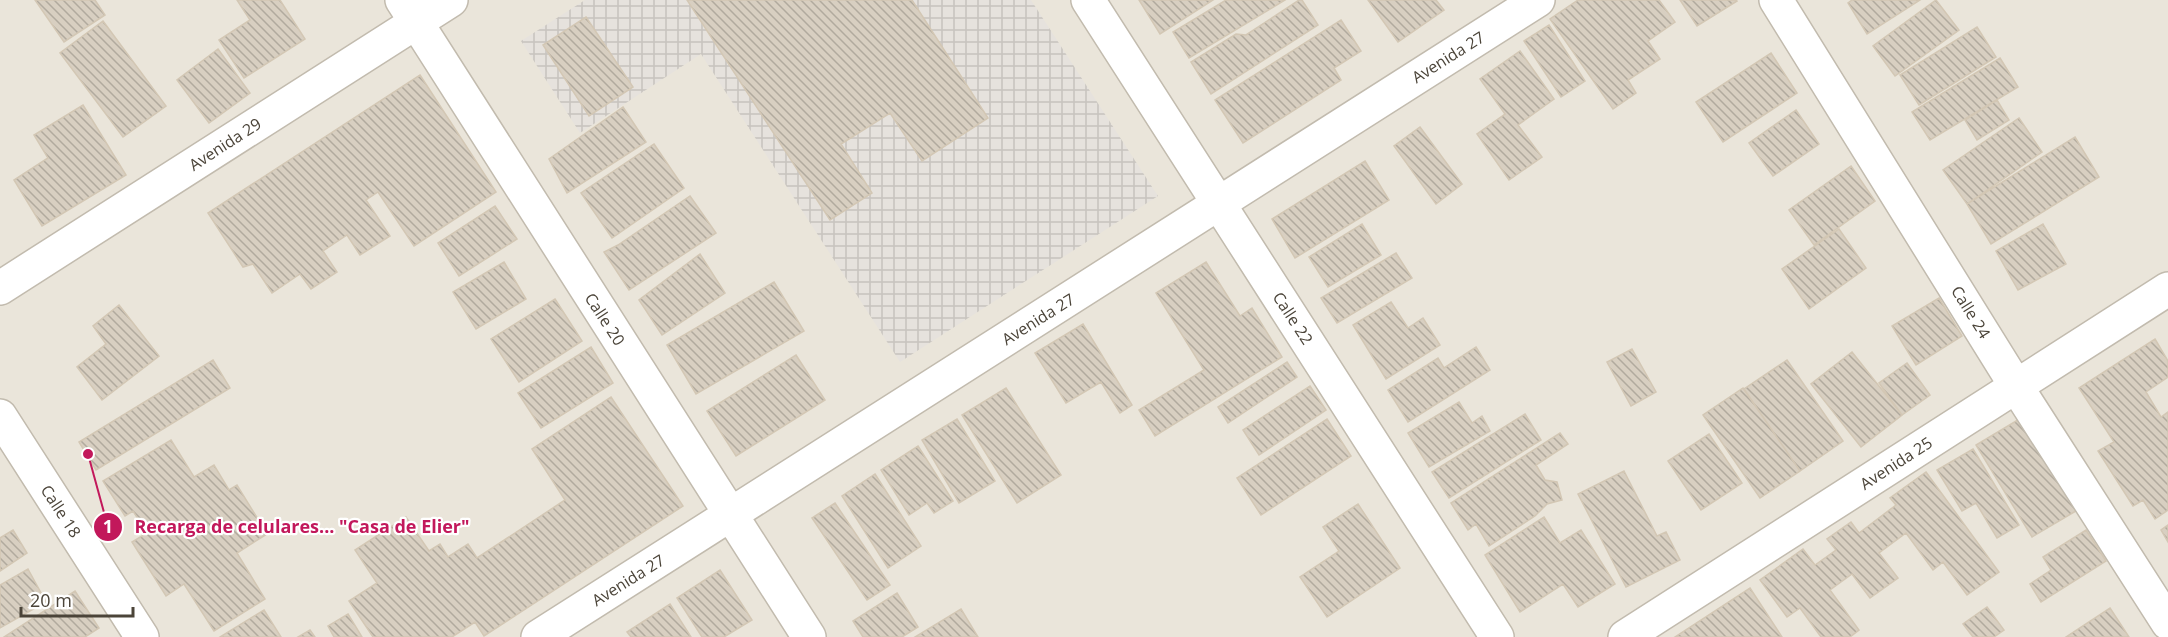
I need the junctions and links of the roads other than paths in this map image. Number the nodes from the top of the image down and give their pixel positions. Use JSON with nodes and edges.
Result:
{"nodes":[{"id":1,"x":451,"y":0,"type":"edge"},
{"id":2,"x":1088,"y":0,"type":"edge"},
{"id":3,"x":1538,"y":0,"type":"edge"},
{"id":4,"x":1776,"y":0,"type":"edge"},
{"id":5,"x":409,"y":11,"type":"edge"},
{"id":6,"x":1219,"y":203,"type":"junction"},
{"id":7,"x":0,"y":288,"type":"edge"},
{"id":8,"x":2168,"y":289,"type":"edge"},
{"id":9,"x":2016,"y":386,"type":"junction"},
{"id":10,"x":0,"y":416,"type":"edge"},
{"id":11,"x":730,"y":514,"type":"junction"},
{"id":12,"x":2168,"y":623,"type":"edge"},
{"id":13,"x":142,"y":637,"type":"edge"},
{"id":14,"x":537,"y":637,"type":"edge"},
{"id":15,"x":809,"y":637,"type":"edge"},
{"id":16,"x":1497,"y":637,"type":"edge"},
{"id":17,"x":1625,"y":637,"type":"edge"}],
"edges":[{"from":1,"to":5,"type":"street","name":"Avenida 29"},
{"from":2,"to":6,"type":"street","name":"Calle 22"},
{"from":3,"to":6,"type":"street","name":"Avenida 27"},
{"from":4,"to":9,"type":"street","name":"Calle 24"},
{"from":5,"to":7,"type":"street","name":"Avenida 29"},
{"from":5,"to":11,"type":"street","name":"Calle 20"},
{"from":6,"to":11,"type":"street","name":"Avenida 27"},
{"from":6,"to":16,"type":"street","name":"Calle 22"},
{"from":8,"to":9,"type":"street","name":"Avenida 25"},
{"from":9,"to":12,"type":"street","name":"Calle 24"},
{"from":9,"to":17,"type":"street","name":"Avenida 25"},
{"from":10,"to":13,"type":"street","name":"Calle 18"},
{"from":11,"to":14,"type":"street","name":"Avenida 27"},
{"from":11,"to":15,"type":"street","name":"Calle 20"}]}
